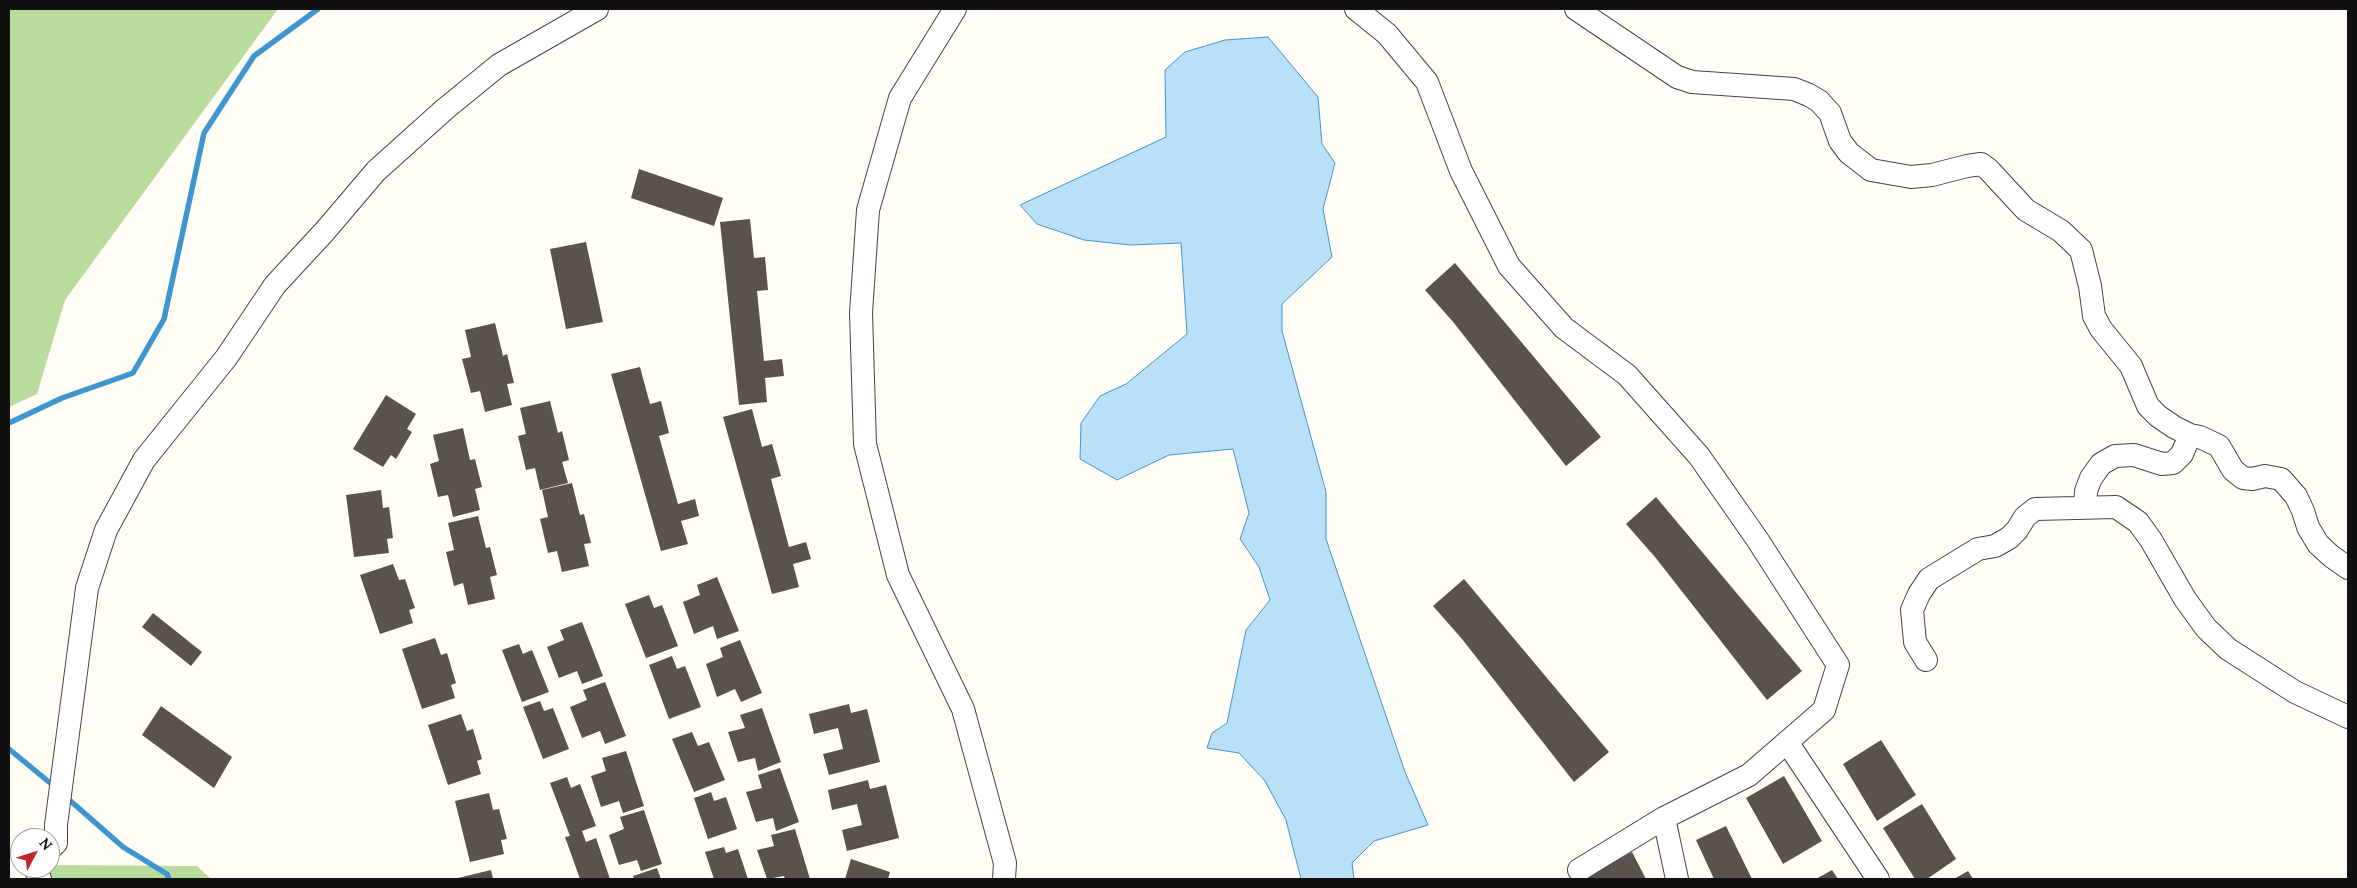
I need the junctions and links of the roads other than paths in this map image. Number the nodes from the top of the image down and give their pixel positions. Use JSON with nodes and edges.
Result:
{"nodes":[{"id":1,"x":597,"y":9,"type":"edge"},
{"id":2,"x":954,"y":9,"type":"edge"},
{"id":3,"x":1356,"y":9,"type":"edge"},
{"id":4,"x":1576,"y":9,"type":"edge"},
{"id":5,"x":2190,"y":435,"type":"junction"},
{"id":6,"x":2085,"y":507,"type":"junction"},
{"id":7,"x":2348,"y":568,"type":"edge"},
{"id":8,"x":1926,"y":660,"type":"dead end"},
{"id":9,"x":2348,"y":717,"type":"edge"},
{"id":10,"x":1787,"y":742,"type":"junction"},
{"id":11,"x":1664,"y":818,"type":"junction"},
{"id":12,"x":56,"y":828,"type":"edge"},
{"id":13,"x":1580,"y":870,"type":"dead end"},
{"id":14,"x":1004,"y":879,"type":"edge"},
{"id":15,"x":1676,"y":879,"type":"edge"},
{"id":16,"x":1878,"y":879,"type":"edge"}],
"edges":[{"from":1,"to":12,"type":"street"},
{"from":2,"to":14,"type":"street"},
{"from":3,"to":10,"type":"street"},
{"from":4,"to":5,"type":"street"},
{"from":5,"to":6,"type":"street"},
{"from":5,"to":7,"type":"street"},
{"from":6,"to":8,"type":"street"},
{"from":6,"to":9,"type":"street"},
{"from":10,"to":11,"type":"street"},
{"from":10,"to":16,"type":"street"},
{"from":11,"to":13,"type":"street"},
{"from":11,"to":15,"type":"street"}]}
